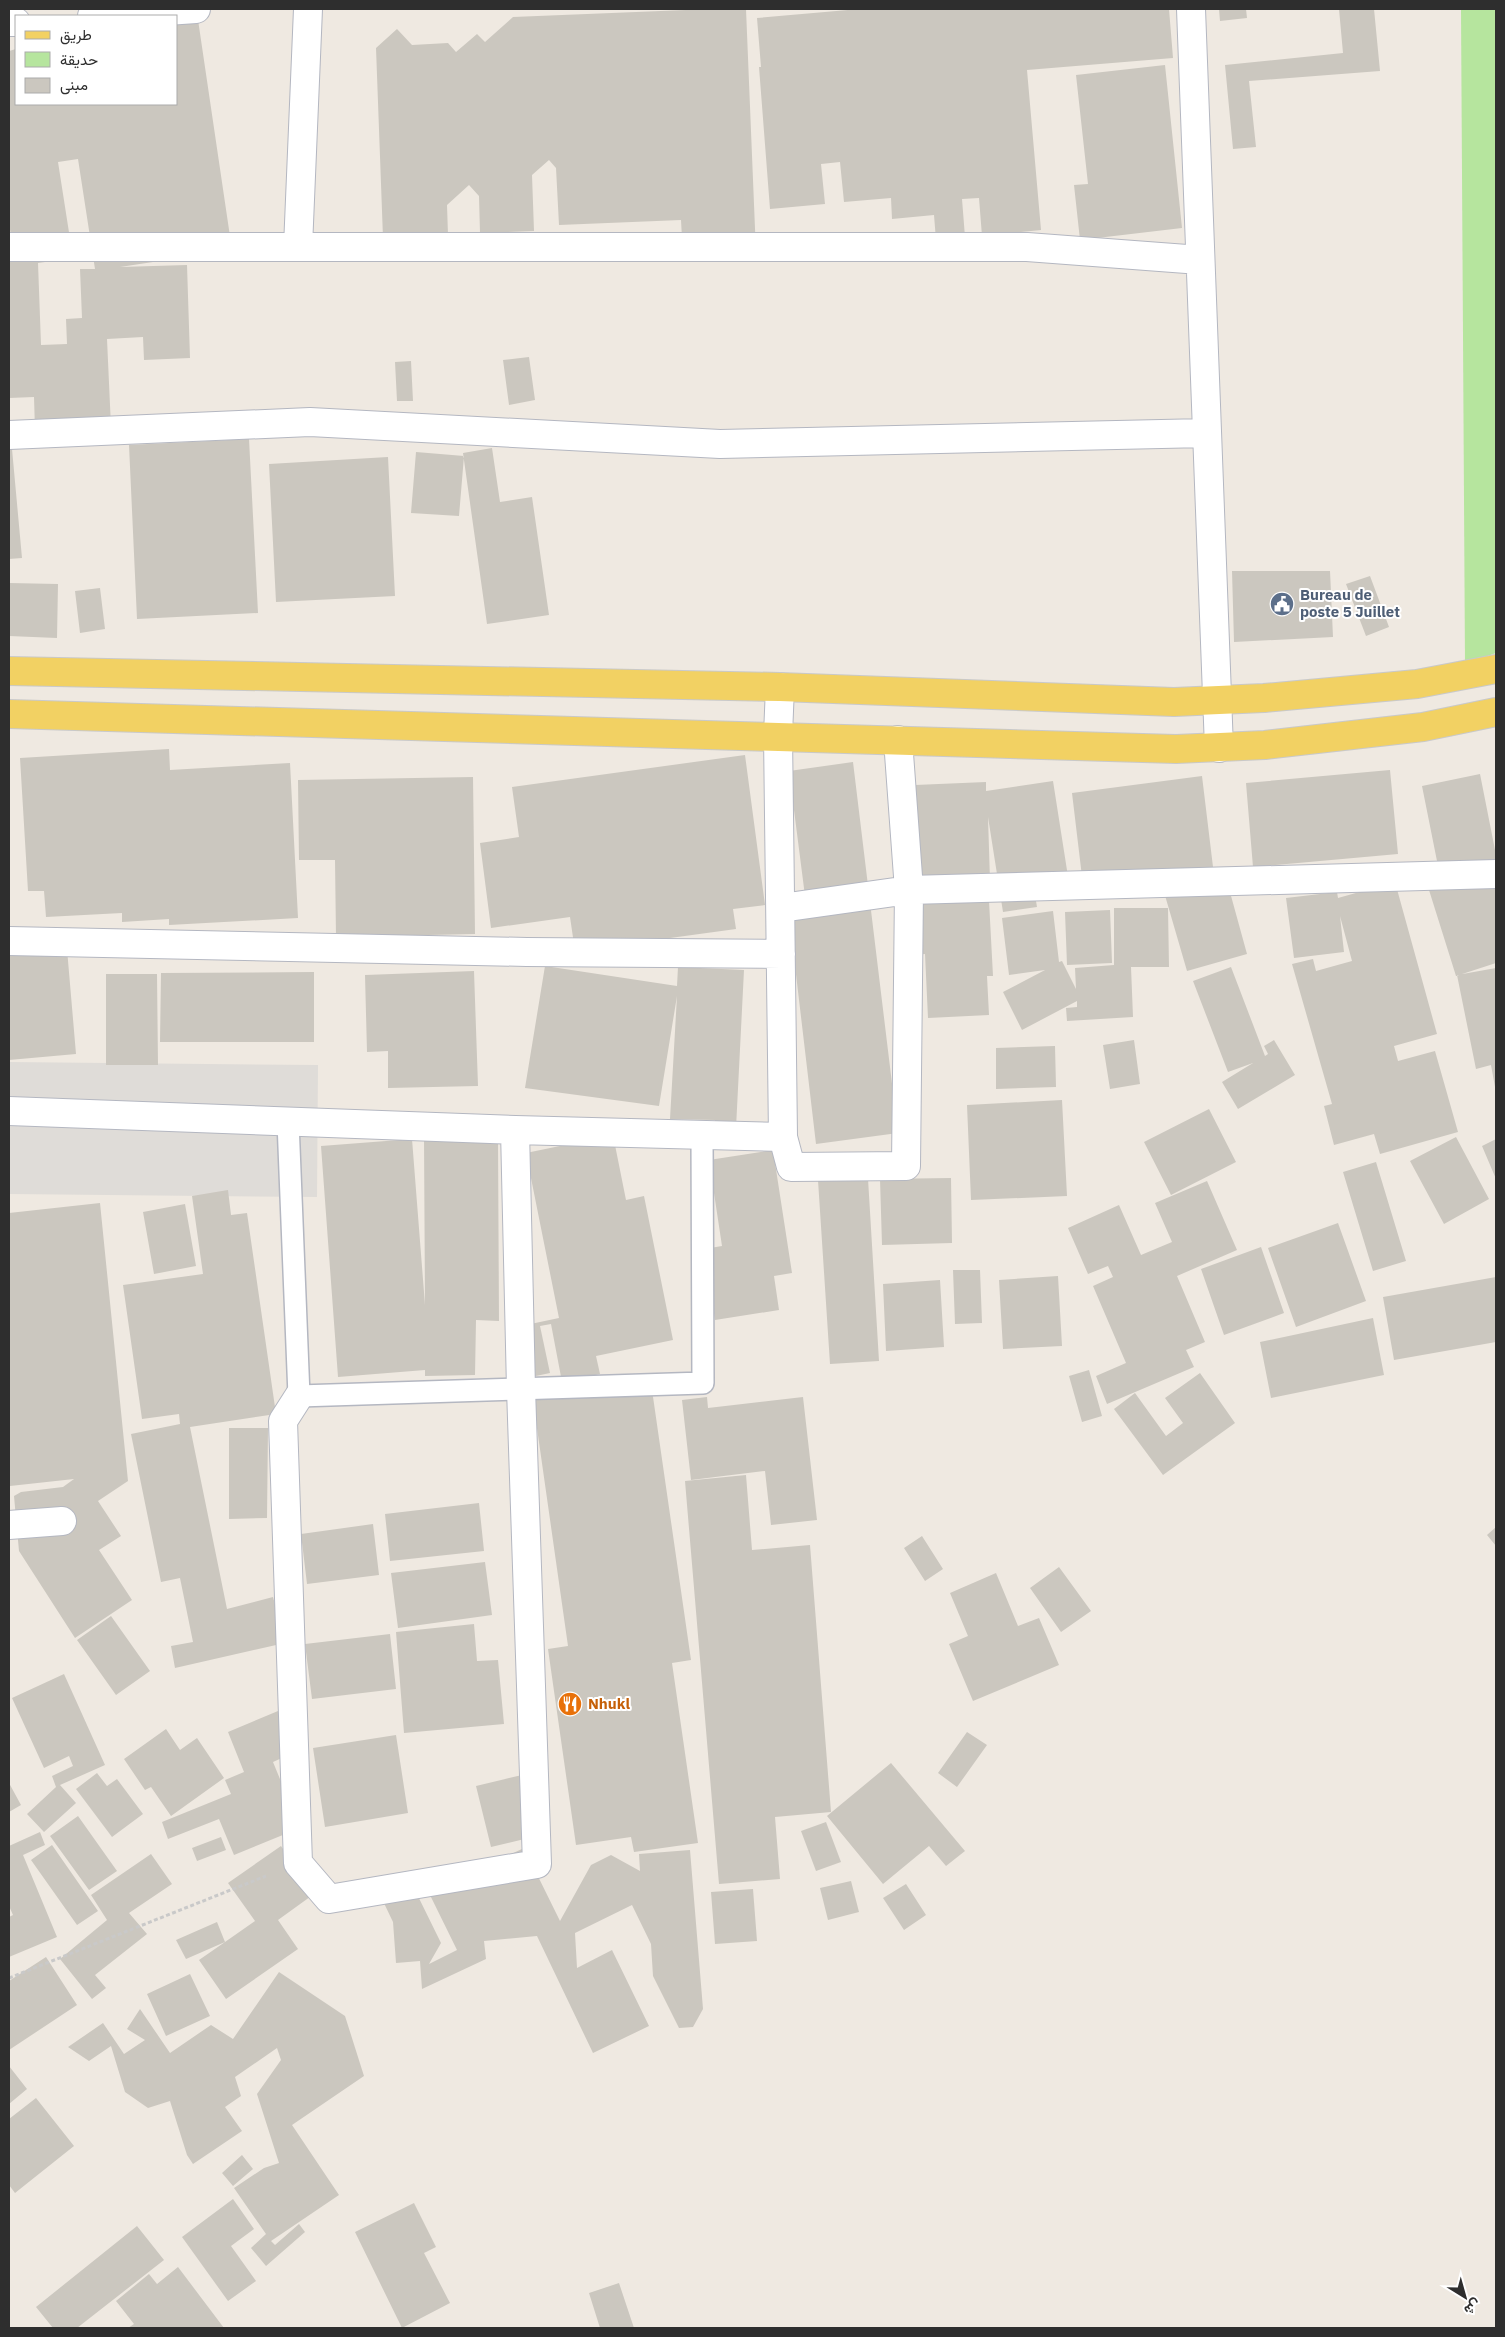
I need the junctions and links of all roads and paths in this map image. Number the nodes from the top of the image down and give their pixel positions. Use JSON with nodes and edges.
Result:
{"nodes":[{"id":1,"x":196,"y":9,"type":"edge"},
{"id":2,"x":308,"y":9,"type":"edge"},
{"id":3,"x":1191,"y":9,"type":"edge"},
{"id":4,"x":107,"y":15,"type":"edge"},
{"id":5,"x":9,"y":247,"type":"edge"},
{"id":6,"x":298,"y":247,"type":"junction"},
{"id":7,"x":1200,"y":260,"type":"junction"},
{"id":8,"x":1206,"y":433,"type":"junction"},
{"id":9,"x":9,"y":435,"type":"edge"},
{"id":10,"x":1496,"y":669,"type":"edge"},
{"id":11,"x":9,"y":672,"type":"edge"},
{"id":12,"x":780,"y":687,"type":"junction"},
{"id":13,"x":1217,"y":700,"type":"junction"},
{"id":14,"x":1496,"y":712,"type":"edge"},
{"id":15,"x":9,"y":714,"type":"edge"},
{"id":16,"x":778,"y":735,"type":"junction"},
{"id":17,"x":898,"y":740,"type":"junction"},
{"id":18,"x":1219,"y":748,"type":"junction"},
{"id":19,"x":1496,"y":874,"type":"edge"},
{"id":20,"x":909,"y":890,"type":"junction"},
{"id":21,"x":780,"y":908,"type":"junction"},
{"id":22,"x":9,"y":941,"type":"edge"},
{"id":23,"x":781,"y":954,"type":"junction"},
{"id":24,"x":9,"y":1111,"type":"edge"},
{"id":25,"x":288,"y":1122,"type":"junction"},
{"id":26,"x":515,"y":1130,"type":"junction"},
{"id":27,"x":702,"y":1135,"type":"junction"},
{"id":28,"x":784,"y":1137,"type":"junction"},
{"id":29,"x":521,"y":1389,"type":"junction"},
{"id":30,"x":300,"y":1396,"type":"junction"},
{"id":31,"x":62,"y":1521,"type":"dead end"},
{"id":32,"x":9,"y":1525,"type":"edge"},
{"id":33,"x":298,"y":1863,"type":"junction"},
{"id":34,"x":9,"y":1978,"type":"edge"}],
"edges":[{"from":1,"to":4,"type":"street"},
{"from":2,"to":6,"type":"street"},
{"from":3,"to":7,"type":"street"},
{"from":5,"to":6,"type":"street"},
{"from":6,"to":7,"type":"street"},
{"from":7,"to":8,"type":"street"},
{"from":8,"to":9,"type":"street"},
{"from":8,"to":13,"type":"street"},
{"from":10,"to":13,"type":"main road"},
{"from":11,"to":12,"type":"main road"},
{"from":12,"to":13,"type":"main road"},
{"from":12,"to":16,"type":"street"},
{"from":13,"to":18,"type":"street"},
{"from":14,"to":18,"type":"main road"},
{"from":15,"to":16,"type":"main road"},
{"from":16,"to":17,"type":"main road"},
{"from":16,"to":21,"type":"street"},
{"from":17,"to":18,"type":"main road"},
{"from":17,"to":20,"type":"street"},
{"from":19,"to":20,"type":"street"},
{"from":20,"to":21,"type":"street"},
{"from":20,"to":28,"type":"street"},
{"from":21,"to":23,"type":"street"},
{"from":22,"to":23,"type":"street"},
{"from":23,"to":28,"type":"street"},
{"from":24,"to":25,"type":"street"},
{"from":25,"to":26,"type":"street"},
{"from":25,"to":30,"type":"lane"},
{"from":26,"to":27,"type":"street"},
{"from":26,"to":29,"type":"street"},
{"from":27,"to":28,"type":"street"},
{"from":27,"to":29,"type":"lane"},
{"from":29,"to":30,"type":"lane"},
{"from":29,"to":33,"type":"street"},
{"from":30,"to":33,"type":"street"},
{"from":31,"to":32,"type":"street"},
{"from":33,"to":34,"type":"path"}]}
